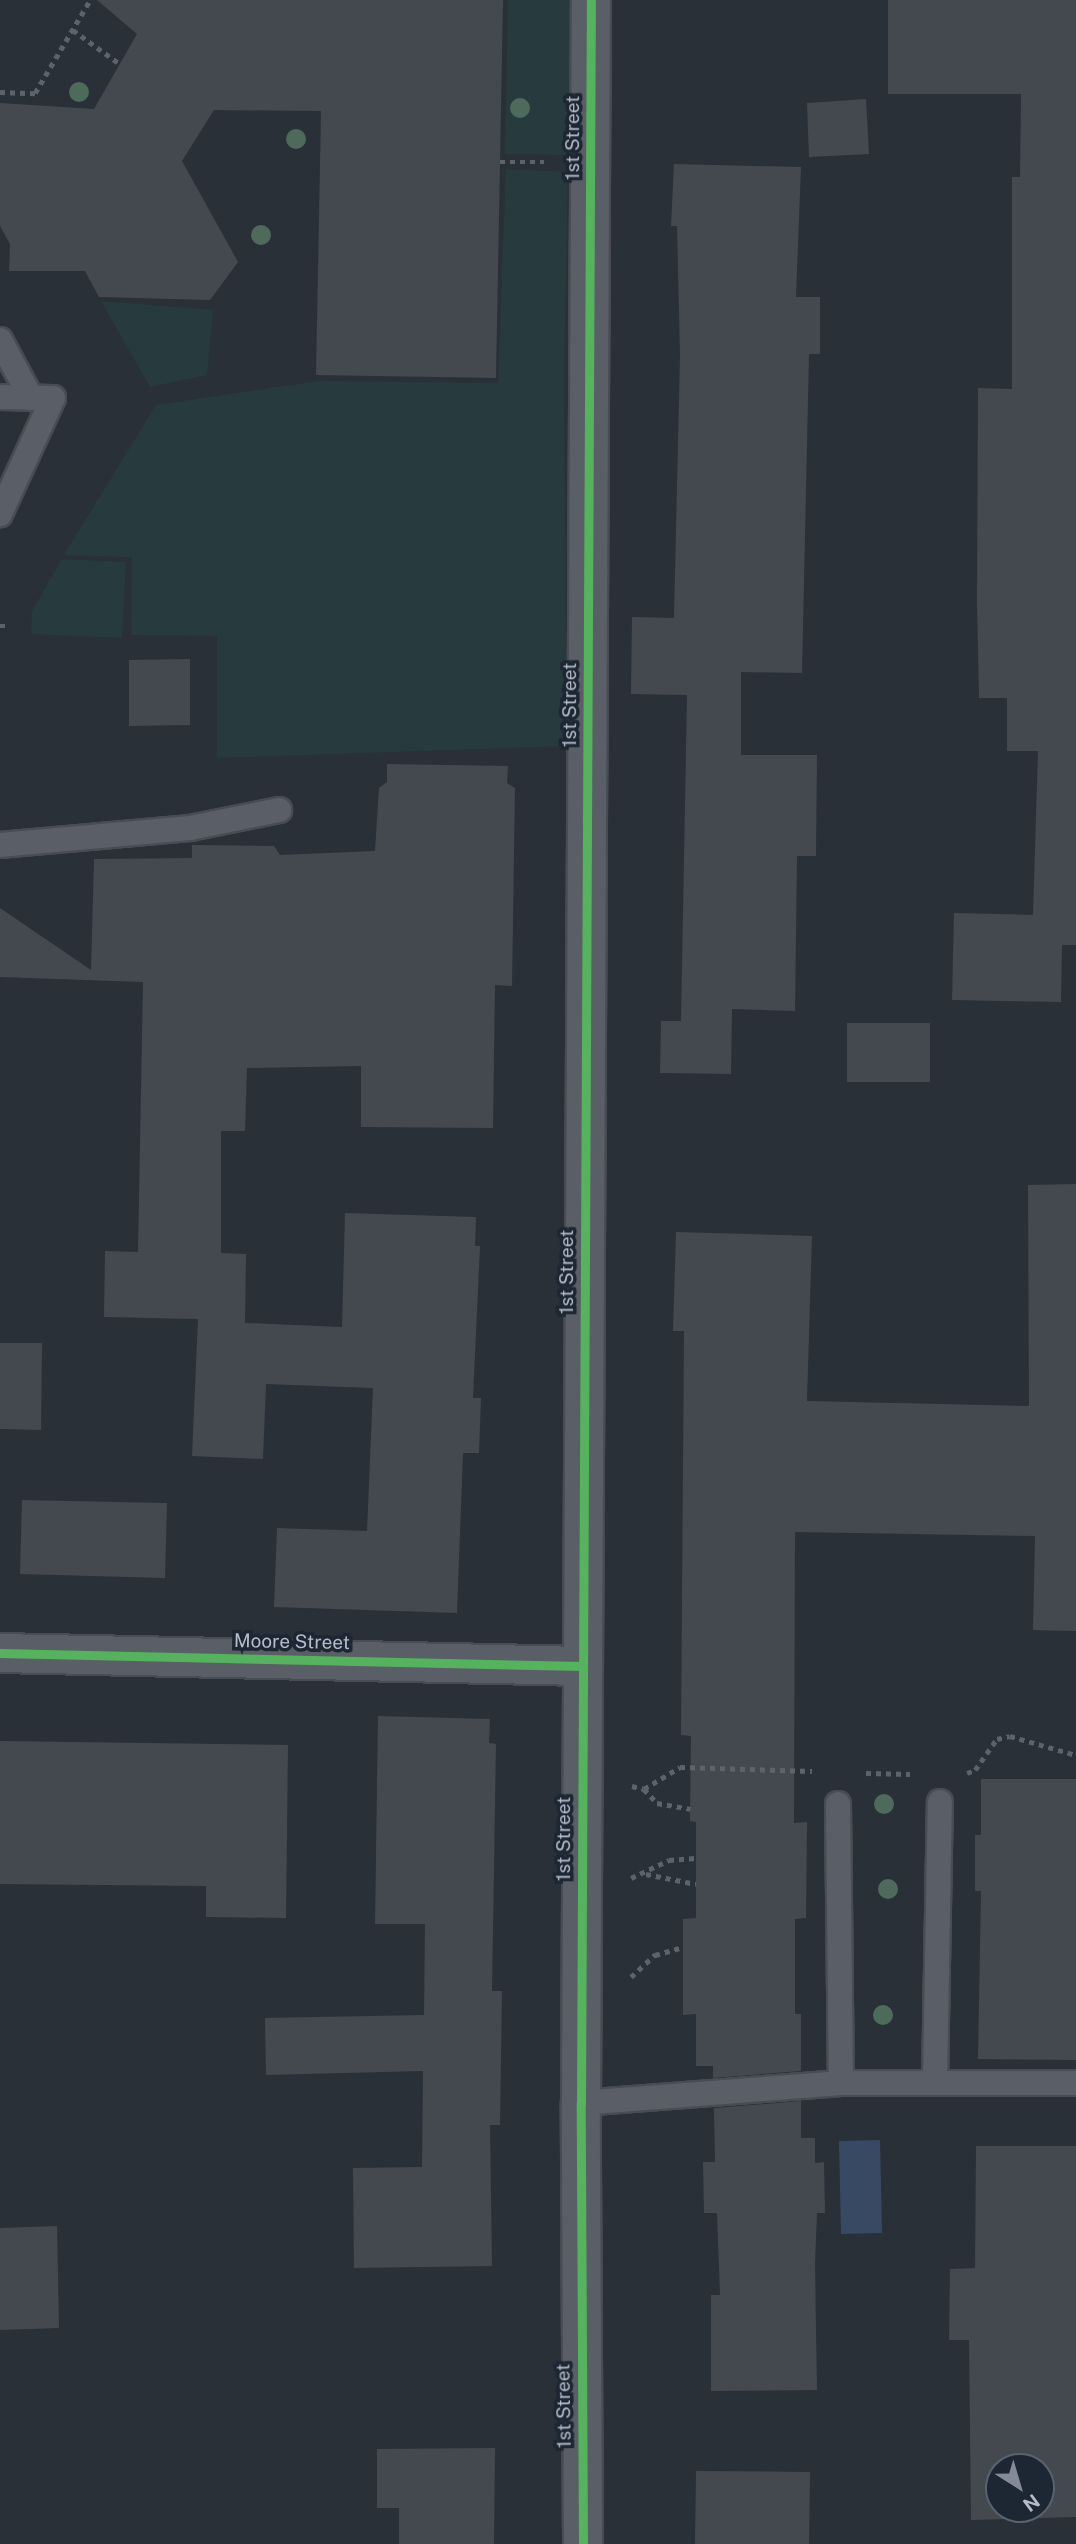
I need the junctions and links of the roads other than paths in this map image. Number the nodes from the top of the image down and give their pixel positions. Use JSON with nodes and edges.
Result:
{"nodes":[{"id":1,"x":591,"y":0,"type":"edge"},
{"id":2,"x":0,"y":340,"type":"edge"},
{"id":3,"x":0,"y":397,"type":"edge"},
{"id":4,"x":31,"y":398,"type":"junction"},
{"id":5,"x":0,"y":514,"type":"edge"},
{"id":6,"x":279,"y":810,"type":"dead end"},
{"id":7,"x":0,"y":845,"type":"edge"},
{"id":8,"x":0,"y":1653,"type":"edge"},
{"id":9,"x":583,"y":1666,"type":"junction"},
{"id":10,"x":940,"y":1802,"type":"dead end"},
{"id":11,"x":838,"y":1804,"type":"dead end"},
{"id":12,"x":935,"y":2081,"type":"junction"},
{"id":13,"x":841,"y":2083,"type":"junction"},
{"id":14,"x":1076,"y":2083,"type":"edge"},
{"id":15,"x":581,"y":2103,"type":"junction"},
{"id":16,"x":583,"y":2544,"type":"edge"}],
"edges":[{"from":1,"to":9,"type":"street","name":"1st Street"},
{"from":2,"to":4,"type":"lane"},
{"from":3,"to":4,"type":"lane"},
{"from":4,"to":5,"type":"lane"},
{"from":6,"to":7,"type":"lane"},
{"from":8,"to":9,"type":"street","name":"Moore Street"},
{"from":9,"to":15,"type":"street","name":"1st Street"},
{"from":10,"to":12,"type":"lane"},
{"from":11,"to":13,"type":"lane"},
{"from":12,"to":13,"type":"lane"},
{"from":12,"to":14,"type":"lane"},
{"from":13,"to":15,"type":"lane"},
{"from":15,"to":16,"type":"street","name":"1st Street"}]}
